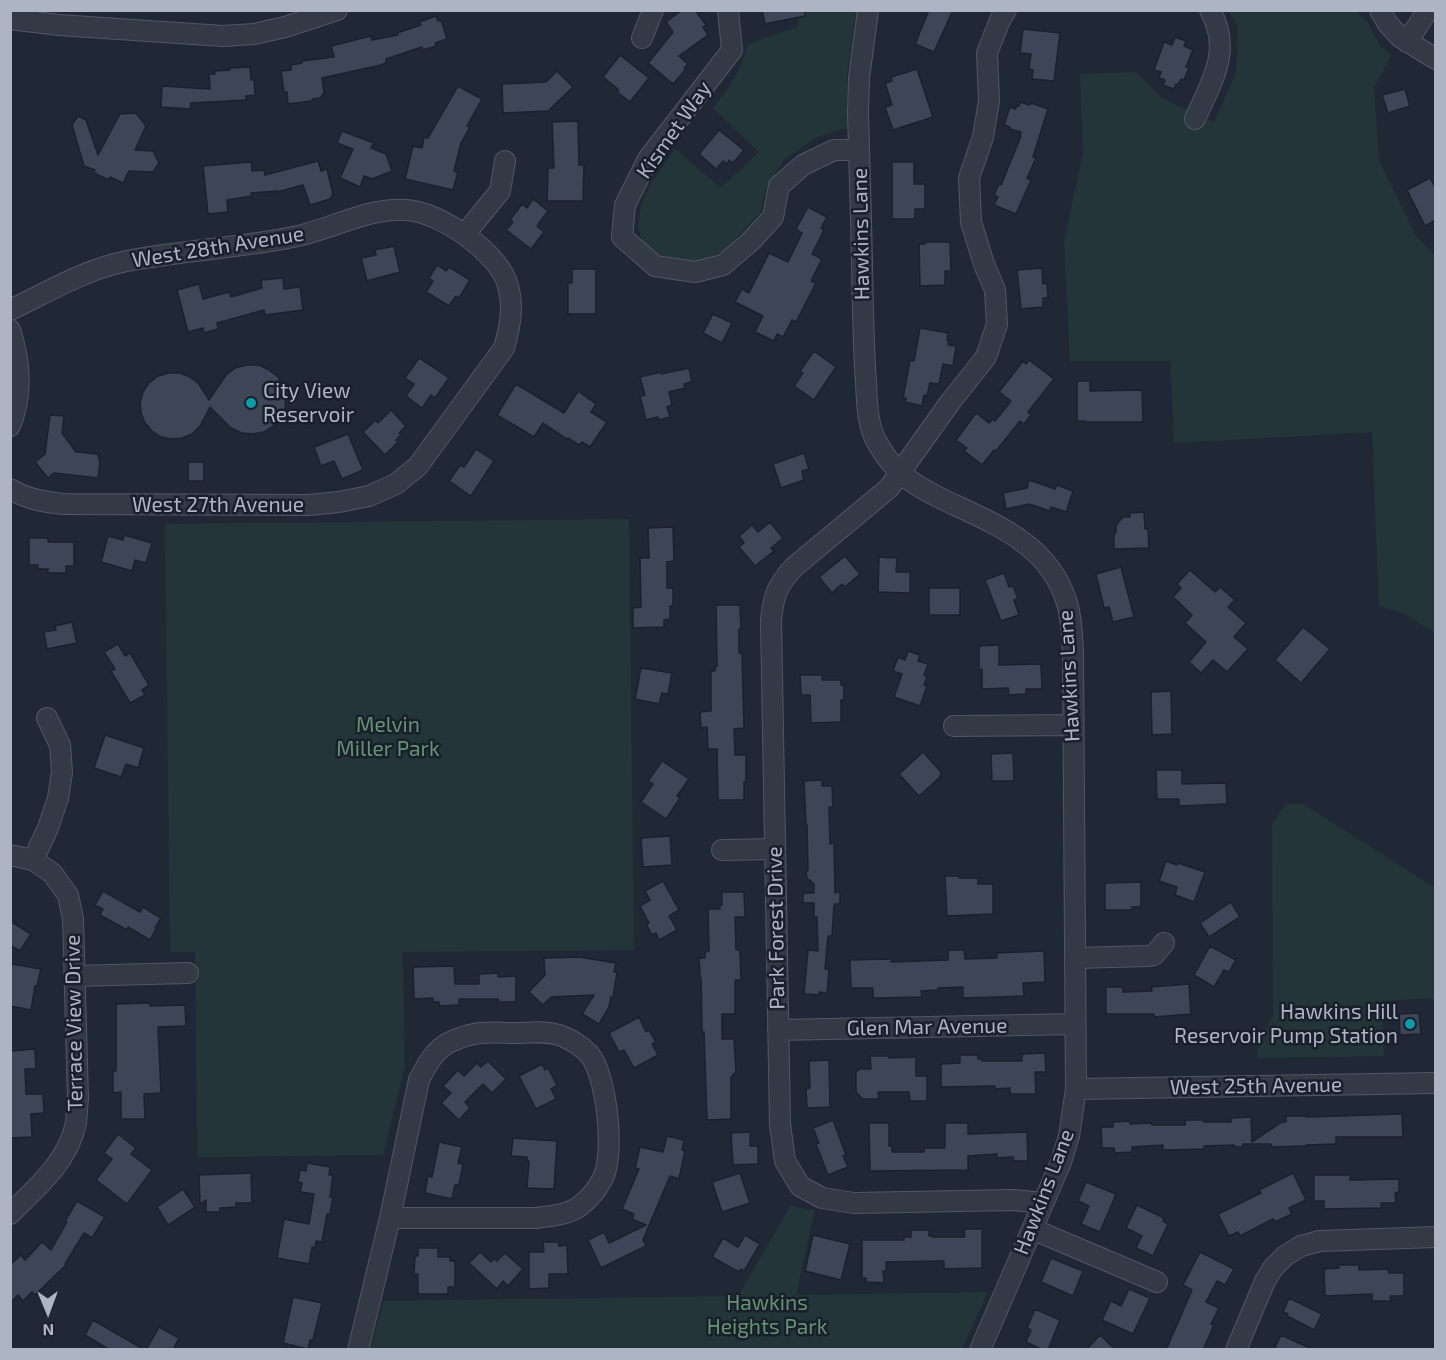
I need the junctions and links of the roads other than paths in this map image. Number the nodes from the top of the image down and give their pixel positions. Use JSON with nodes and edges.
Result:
{"nodes":[{"id":1,"x":338,"y":10,"type":"edge"},
{"id":2,"x":653,"y":10,"type":"edge"},
{"id":3,"x":728,"y":10,"type":"edge"},
{"id":4,"x":868,"y":10,"type":"edge"},
{"id":5,"x":1006,"y":10,"type":"edge"},
{"id":6,"x":1210,"y":10,"type":"edge"},
{"id":7,"x":1380,"y":10,"type":"edge"},
{"id":8,"x":1428,"y":10,"type":"edge"},
{"id":9,"x":10,"y":19,"type":"edge"},
{"id":10,"x":642,"y":38,"type":"dead end"},
{"id":11,"x":1407,"y":42,"type":"junction"},
{"id":12,"x":1436,"y":59,"type":"edge"},
{"id":13,"x":1195,"y":120,"type":"dead end"},
{"id":14,"x":859,"y":150,"type":"junction"},
{"id":15,"x":505,"y":161,"type":"dead end"},
{"id":16,"x":433,"y":215,"type":"joint"},
{"id":17,"x":465,"y":234,"type":"junction"},
{"id":18,"x":10,"y":310,"type":"edge"},
{"id":19,"x":10,"y":330,"type":"edge"},
{"id":20,"x":10,"y":426,"type":"edge"},
{"id":21,"x":899,"y":473,"type":"junction"},
{"id":22,"x":10,"y":489,"type":"edge"},
{"id":23,"x":47,"y":718,"type":"dead end"},
{"id":24,"x":1073,"y":725,"type":"junction"},
{"id":25,"x":954,"y":726,"type":"dead end"},
{"id":26,"x":774,"y":849,"type":"junction"},
{"id":27,"x":722,"y":850,"type":"dead end"},
{"id":28,"x":10,"y":855,"type":"edge"},
{"id":29,"x":33,"y":860,"type":"junction"},
{"id":30,"x":1164,"y":943,"type":"dead end"},
{"id":31,"x":1075,"y":958,"type":"junction"},
{"id":32,"x":188,"y":973,"type":"dead end"},
{"id":33,"x":74,"y":976,"type":"junction"},
{"id":34,"x":1075,"y":1024,"type":"junction"},
{"id":35,"x":778,"y":1030,"type":"junction"},
{"id":36,"x":1436,"y":1083,"type":"edge"},
{"id":37,"x":1076,"y":1089,"type":"junction"},
{"id":38,"x":1043,"y":1203,"type":"junction"},
{"id":39,"x":10,"y":1214,"type":"edge"},
{"id":40,"x":390,"y":1218,"type":"junction"},
{"id":41,"x":1032,"y":1229,"type":"junction"},
{"id":42,"x":1436,"y":1237,"type":"edge"},
{"id":43,"x":1157,"y":1282,"type":"dead end"},
{"id":44,"x":985,"y":1348,"type":"edge"},
{"id":45,"x":358,"y":1350,"type":"edge"},
{"id":46,"x":1236,"y":1350,"type":"edge"}],
"edges":[{"from":1,"to":9,"type":"street"},
{"from":2,"to":10,"type":"street"},
{"from":3,"to":14,"type":"street","name":"Kismet Way"},
{"from":4,"to":14,"type":"street","name":"Hawkins Lane"},
{"from":5,"to":21,"type":"street","name":"Park Forest Drive"},
{"from":6,"to":13,"type":"street"},
{"from":7,"to":11,"type":"street"},
{"from":8,"to":11,"type":"street"},
{"from":11,"to":12,"type":"street"},
{"from":14,"to":21,"type":"street","name":"Hawkins Lane"},
{"from":15,"to":17,"type":"street"},
{"from":16,"to":17,"type":"street","name":"West 27th Avenue"},
{"from":16,"to":18,"type":"street","name":"West 28th Avenue"},
{"from":17,"to":22,"type":"street","name":"West 27th Avenue"},
{"from":19,"to":20,"type":"street"},
{"from":21,"to":24,"type":"street","name":"Hawkins Lane"},
{"from":21,"to":26,"type":"street","name":"Park Forest Drive"},
{"from":23,"to":29,"type":"street"},
{"from":24,"to":25,"type":"street"},
{"from":24,"to":31,"type":"street","name":"Hawkins Lane"},
{"from":26,"to":27,"type":"street"},
{"from":26,"to":35,"type":"street","name":"Park Forest Drive"},
{"from":28,"to":29,"type":"street","name":"Terrace View Drive"},
{"from":29,"to":33,"type":"street","name":"Terrace View Drive"},
{"from":30,"to":31,"type":"street"},
{"from":31,"to":34,"type":"street","name":"Hawkins Lane"},
{"from":32,"to":33,"type":"street"},
{"from":33,"to":39,"type":"street","name":"Terrace View Drive"},
{"from":34,"to":35,"type":"street","name":"Glen Mar Avenue"},
{"from":34,"to":37,"type":"street","name":"Hawkins Lane"},
{"from":35,"to":38,"type":"street","name":"Park Forest Drive"},
{"from":36,"to":37,"type":"street","name":"West 25th Avenue"},
{"from":37,"to":38,"type":"street","name":"Hawkins Lane"},
{"from":38,"to":41,"type":"street","name":"Hawkins Lane"},
{"from":40,"to":40,"type":"street"},
{"from":40,"to":45,"type":"street"},
{"from":41,"to":43,"type":"street"},
{"from":41,"to":44,"type":"street","name":"Hawkins Lane"},
{"from":42,"to":46,"type":"street"}]}
